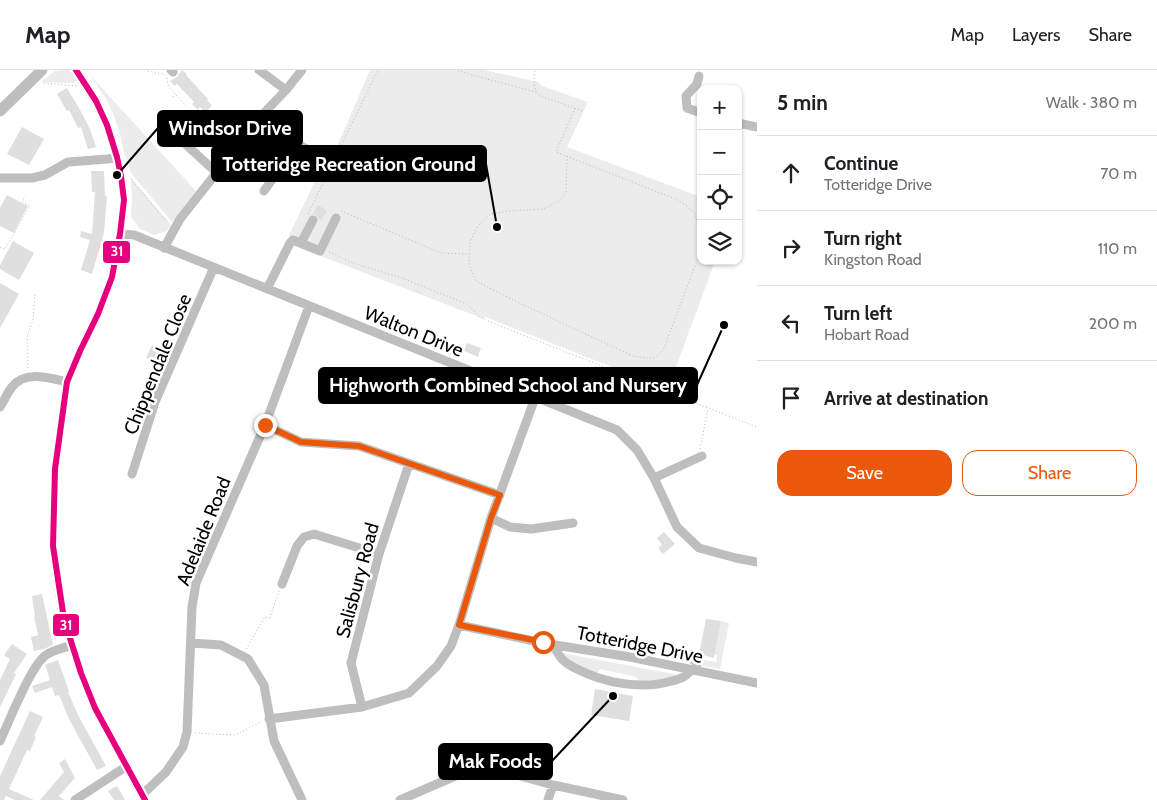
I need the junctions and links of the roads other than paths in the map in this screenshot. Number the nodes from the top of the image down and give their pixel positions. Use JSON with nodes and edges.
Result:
{"nodes":[{"id":1,"x":42,"y":70,"type":"edge"},
{"id":2,"x":76,"y":70,"type":"edge"},
{"id":3,"x":259,"y":70,"type":"edge"},
{"id":4,"x":302,"y":70,"type":"edge"},
{"id":5,"x":699,"y":76,"type":"dead end"},
{"id":6,"x":697,"y":85,"type":"edge"},
{"id":7,"x":697,"y":85,"type":"edge"},
{"id":8,"x":286,"y":90,"type":"junction"},
{"id":9,"x":0,"y":112,"type":"edge"},
{"id":10,"x":697,"y":112,"type":"edge"},
{"id":11,"x":262,"y":115,"type":"junction"},
{"id":12,"x":742,"y":123,"type":"edge"},
{"id":13,"x":757,"y":126,"type":"edge"},
{"id":14,"x":181,"y":140,"type":"dead end"},
{"id":15,"x":298,"y":144,"type":"junction"},
{"id":16,"x":308,"y":150,"type":"dead end"},
{"id":17,"x":117,"y":157,"type":"junction"},
{"id":18,"x":216,"y":173,"type":"junction"},
{"id":19,"x":0,"y":178,"type":"edge"},
{"id":20,"x":264,"y":191,"type":"dead end"},
{"id":21,"x":336,"y":218,"type":"road end"},
{"id":22,"x":313,"y":220,"type":"road end"},
{"id":23,"x":120,"y":234,"type":"junction"},
{"id":24,"x":301,"y":243,"type":"junction"},
{"id":25,"x":164,"y":248,"type":"junction"},
{"id":26,"x":214,"y":267,"type":"junction"},
{"id":27,"x":267,"y":289,"type":"junction"},
{"id":28,"x":309,"y":306,"type":"junction"},
{"id":29,"x":67,"y":382,"type":"junction"},
{"id":30,"x":535,"y":398,"type":"junction"},
{"id":31,"x":0,"y":407,"type":"edge"},
{"id":32,"x":265,"y":425,"type":"junction"},
{"id":33,"x":700,"y":456,"type":"road end"},
{"id":34,"x":409,"y":464,"type":"junction"},
{"id":35,"x":132,"y":474,"type":"dead end"},
{"id":36,"x":654,"y":478,"type":"junction"},
{"id":37,"x":500,"y":495,"type":"junction"},
{"id":38,"x":491,"y":518,"type":"junction"},
{"id":39,"x":573,"y":523,"type":"dead end"},
{"id":40,"x":379,"y":554,"type":"junction"},
{"id":41,"x":757,"y":562,"type":"edge"},
{"id":42,"x":282,"y":584,"type":"road end"},
{"id":43,"x":459,"y":625,"type":"junction"},
{"id":44,"x":191,"y":643,"type":"junction"},
{"id":45,"x":553,"y":644,"type":"junction"},
{"id":46,"x":72,"y":645,"type":"junction"},
{"id":47,"x":691,"y":659,"type":"dead end"},
{"id":48,"x":693,"y":670,"type":"junction"},
{"id":49,"x":757,"y":684,"type":"edge"},
{"id":50,"x":362,"y":707,"type":"junction"},
{"id":51,"x":269,"y":718,"type":"junction"},
{"id":52,"x":0,"y":741,"type":"edge"},
{"id":53,"x":127,"y":766,"type":"junction"},
{"id":54,"x":553,"y":785,"type":"junction"},
{"id":55,"x":144,"y":797,"type":"edge"},
{"id":56,"x":75,"y":800,"type":"edge"},
{"id":57,"x":302,"y":800,"type":"edge"},
{"id":58,"x":400,"y":800,"type":"edge"},
{"id":59,"x":548,"y":800,"type":"edge"},
{"id":60,"x":623,"y":800,"type":"edge"}],
"edges":[{"from":1,"to":9,"type":"main road"},
{"from":2,"to":17,"type":"street"},
{"from":3,"to":8,"type":"street"},
{"from":4,"to":8,"type":"street"},
{"from":5,"to":6,"type":"street"},
{"from":7,"to":10,"type":"street"},
{"from":8,"to":11,"type":"street"},
{"from":11,"to":15,"type":"street"},
{"from":11,"to":18,"type":"street"},
{"from":12,"to":13,"type":"street"},
{"from":14,"to":18,"type":"street"},
{"from":15,"to":16,"type":"street"},
{"from":15,"to":20,"type":"street"},
{"from":17,"to":19,"type":"street"},
{"from":17,"to":23,"type":"street"},
{"from":18,"to":25,"type":"street"},
{"from":21,"to":24,"type":"street"},
{"from":22,"to":24,"type":"street"},
{"from":23,"to":25,"type":"street","name":"Walton Drive"},
{"from":23,"to":29,"type":"street"},
{"from":24,"to":27,"type":"street"},
{"from":25,"to":26,"type":"street","name":"Walton Drive"},
{"from":26,"to":27,"type":"street","name":"Walton Drive"},
{"from":26,"to":35,"type":"street","name":"Chippendale Close"},
{"from":27,"to":28,"type":"street","name":"Walton Drive"},
{"from":28,"to":30,"type":"street","name":"Walton Drive"},
{"from":28,"to":32,"type":"street","name":"Adelaide Road"},
{"from":29,"to":31,"type":"street"},
{"from":29,"to":46,"type":"street"},
{"from":30,"to":36,"type":"street","name":"Walton Drive"},
{"from":30,"to":37,"type":"street"},
{"from":32,"to":34,"type":"street"},
{"from":32,"to":44,"type":"street","name":"Adelaide Road"},
{"from":33,"to":36,"type":"street"},
{"from":34,"to":37,"type":"street"},
{"from":34,"to":40,"type":"street","name":"Salisbury Road"},
{"from":36,"to":41,"type":"street","name":"Walton Drive"},
{"from":37,"to":38,"type":"street"},
{"from":38,"to":39,"type":"street"},
{"from":38,"to":43,"type":"street"},
{"from":40,"to":42,"type":"street"},
{"from":40,"to":50,"type":"street","name":"Salisbury Road"},
{"from":43,"to":45,"type":"street","name":"Totteridge Drive"},
{"from":43,"to":50,"type":"street"},
{"from":44,"to":51,"type":"street"},
{"from":44,"to":55,"type":"street","name":"Adelaide Road"},
{"from":45,"to":48,"type":"street","name":"Totteridge Drive"},
{"from":45,"to":48,"type":"street"},
{"from":46,"to":52,"type":"street"},
{"from":46,"to":53,"type":"street"},
{"from":47,"to":48,"type":"street"},
{"from":48,"to":49,"type":"street","name":"Totteridge Drive"},
{"from":50,"to":51,"type":"street"},
{"from":51,"to":57,"type":"street"},
{"from":53,"to":55,"type":"street"},
{"from":53,"to":56,"type":"street"},
{"from":54,"to":58,"type":"street"},
{"from":54,"to":59,"type":"street"},
{"from":54,"to":60,"type":"street"}]}
